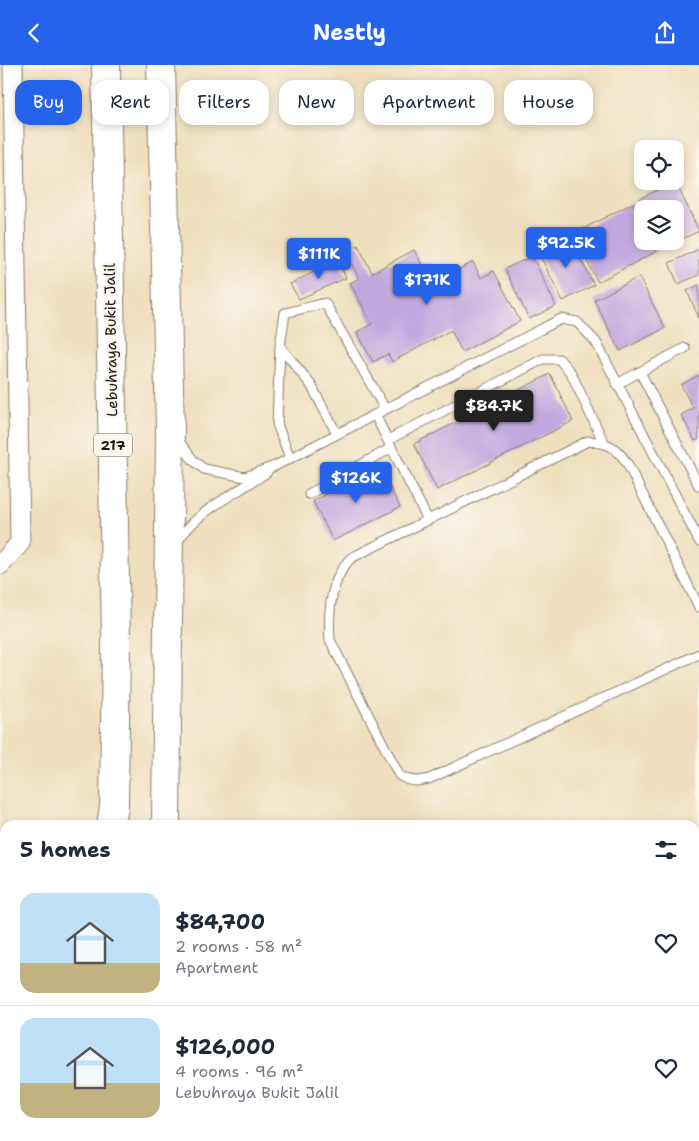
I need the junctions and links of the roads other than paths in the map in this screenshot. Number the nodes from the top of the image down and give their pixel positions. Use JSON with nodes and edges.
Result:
{"nodes":[{"id":1,"x":13,"y":65,"type":"edge"},
{"id":2,"x":106,"y":65,"type":"edge"},
{"id":3,"x":161,"y":65,"type":"edge"},
{"id":4,"x":7,"y":101,"type":"edge"},
{"id":5,"x":280,"y":346,"type":"junction"},
{"id":6,"x":685,"y":348,"type":"dead end"},
{"id":7,"x":640,"y":372,"type":"junction"},
{"id":8,"x":618,"y":385,"type":"junction"},
{"id":9,"x":385,"y":409,"type":"junction"},
{"id":10,"x":375,"y":415,"type":"junction"},
{"id":11,"x":170,"y":428,"type":"junction"},
{"id":12,"x":338,"y":434,"type":"junction"},
{"id":13,"x":604,"y":443,"type":"junction"},
{"id":14,"x":389,"y":444,"type":"junction"},
{"id":15,"x":290,"y":458,"type":"junction"},
{"id":16,"x":275,"y":466,"type":"junction"},
{"id":17,"x":699,"y":486,"type":"edge"},
{"id":18,"x":309,"y":494,"type":"dead end"},
{"id":19,"x":428,"y":520,"type":"junction"},
{"id":20,"x":699,"y":541,"type":"edge"},
{"id":21,"x":169,"y":555,"type":"junction"},
{"id":22,"x":0,"y":565,"type":"edge"},
{"id":23,"x":699,"y":607,"type":"edge"},
{"id":24,"x":699,"y":654,"type":"edge"},
{"id":25,"x":112,"y":820,"type":"edge"},
{"id":26,"x":166,"y":820,"type":"edge"}],
"edges":[{"from":1,"to":4,"type":"street"},
{"from":2,"to":25,"type":"highway","name":"Lebuhraya Bukit Jalil","number":"217"},
{"from":3,"to":11,"type":"highway"},
{"from":4,"to":22,"type":"street"},
{"from":5,"to":9,"type":"lane"},
{"from":5,"to":12,"type":"lane"},
{"from":5,"to":15,"type":"lane"},
{"from":6,"to":7,"type":"lane"},
{"from":7,"to":8,"type":"lane"},
{"from":7,"to":17,"type":"lane"},
{"from":8,"to":9,"type":"lane"},
{"from":8,"to":20,"type":"lane"},
{"from":9,"to":10,"type":"lane"},
{"from":10,"to":12,"type":"lane"},
{"from":10,"to":14,"type":"lane"},
{"from":11,"to":16,"type":"lane"},
{"from":11,"to":21,"type":"highway"},
{"from":12,"to":15,"type":"lane"},
{"from":13,"to":14,"type":"lane"},
{"from":13,"to":19,"type":"lane"},
{"from":13,"to":23,"type":"lane"},
{"from":14,"to":18,"type":"lane"},
{"from":14,"to":19,"type":"lane"},
{"from":15,"to":16,"type":"lane"},
{"from":16,"to":21,"type":"lane"},
{"from":19,"to":24,"type":"lane"},
{"from":21,"to":26,"type":"highway"}]}
